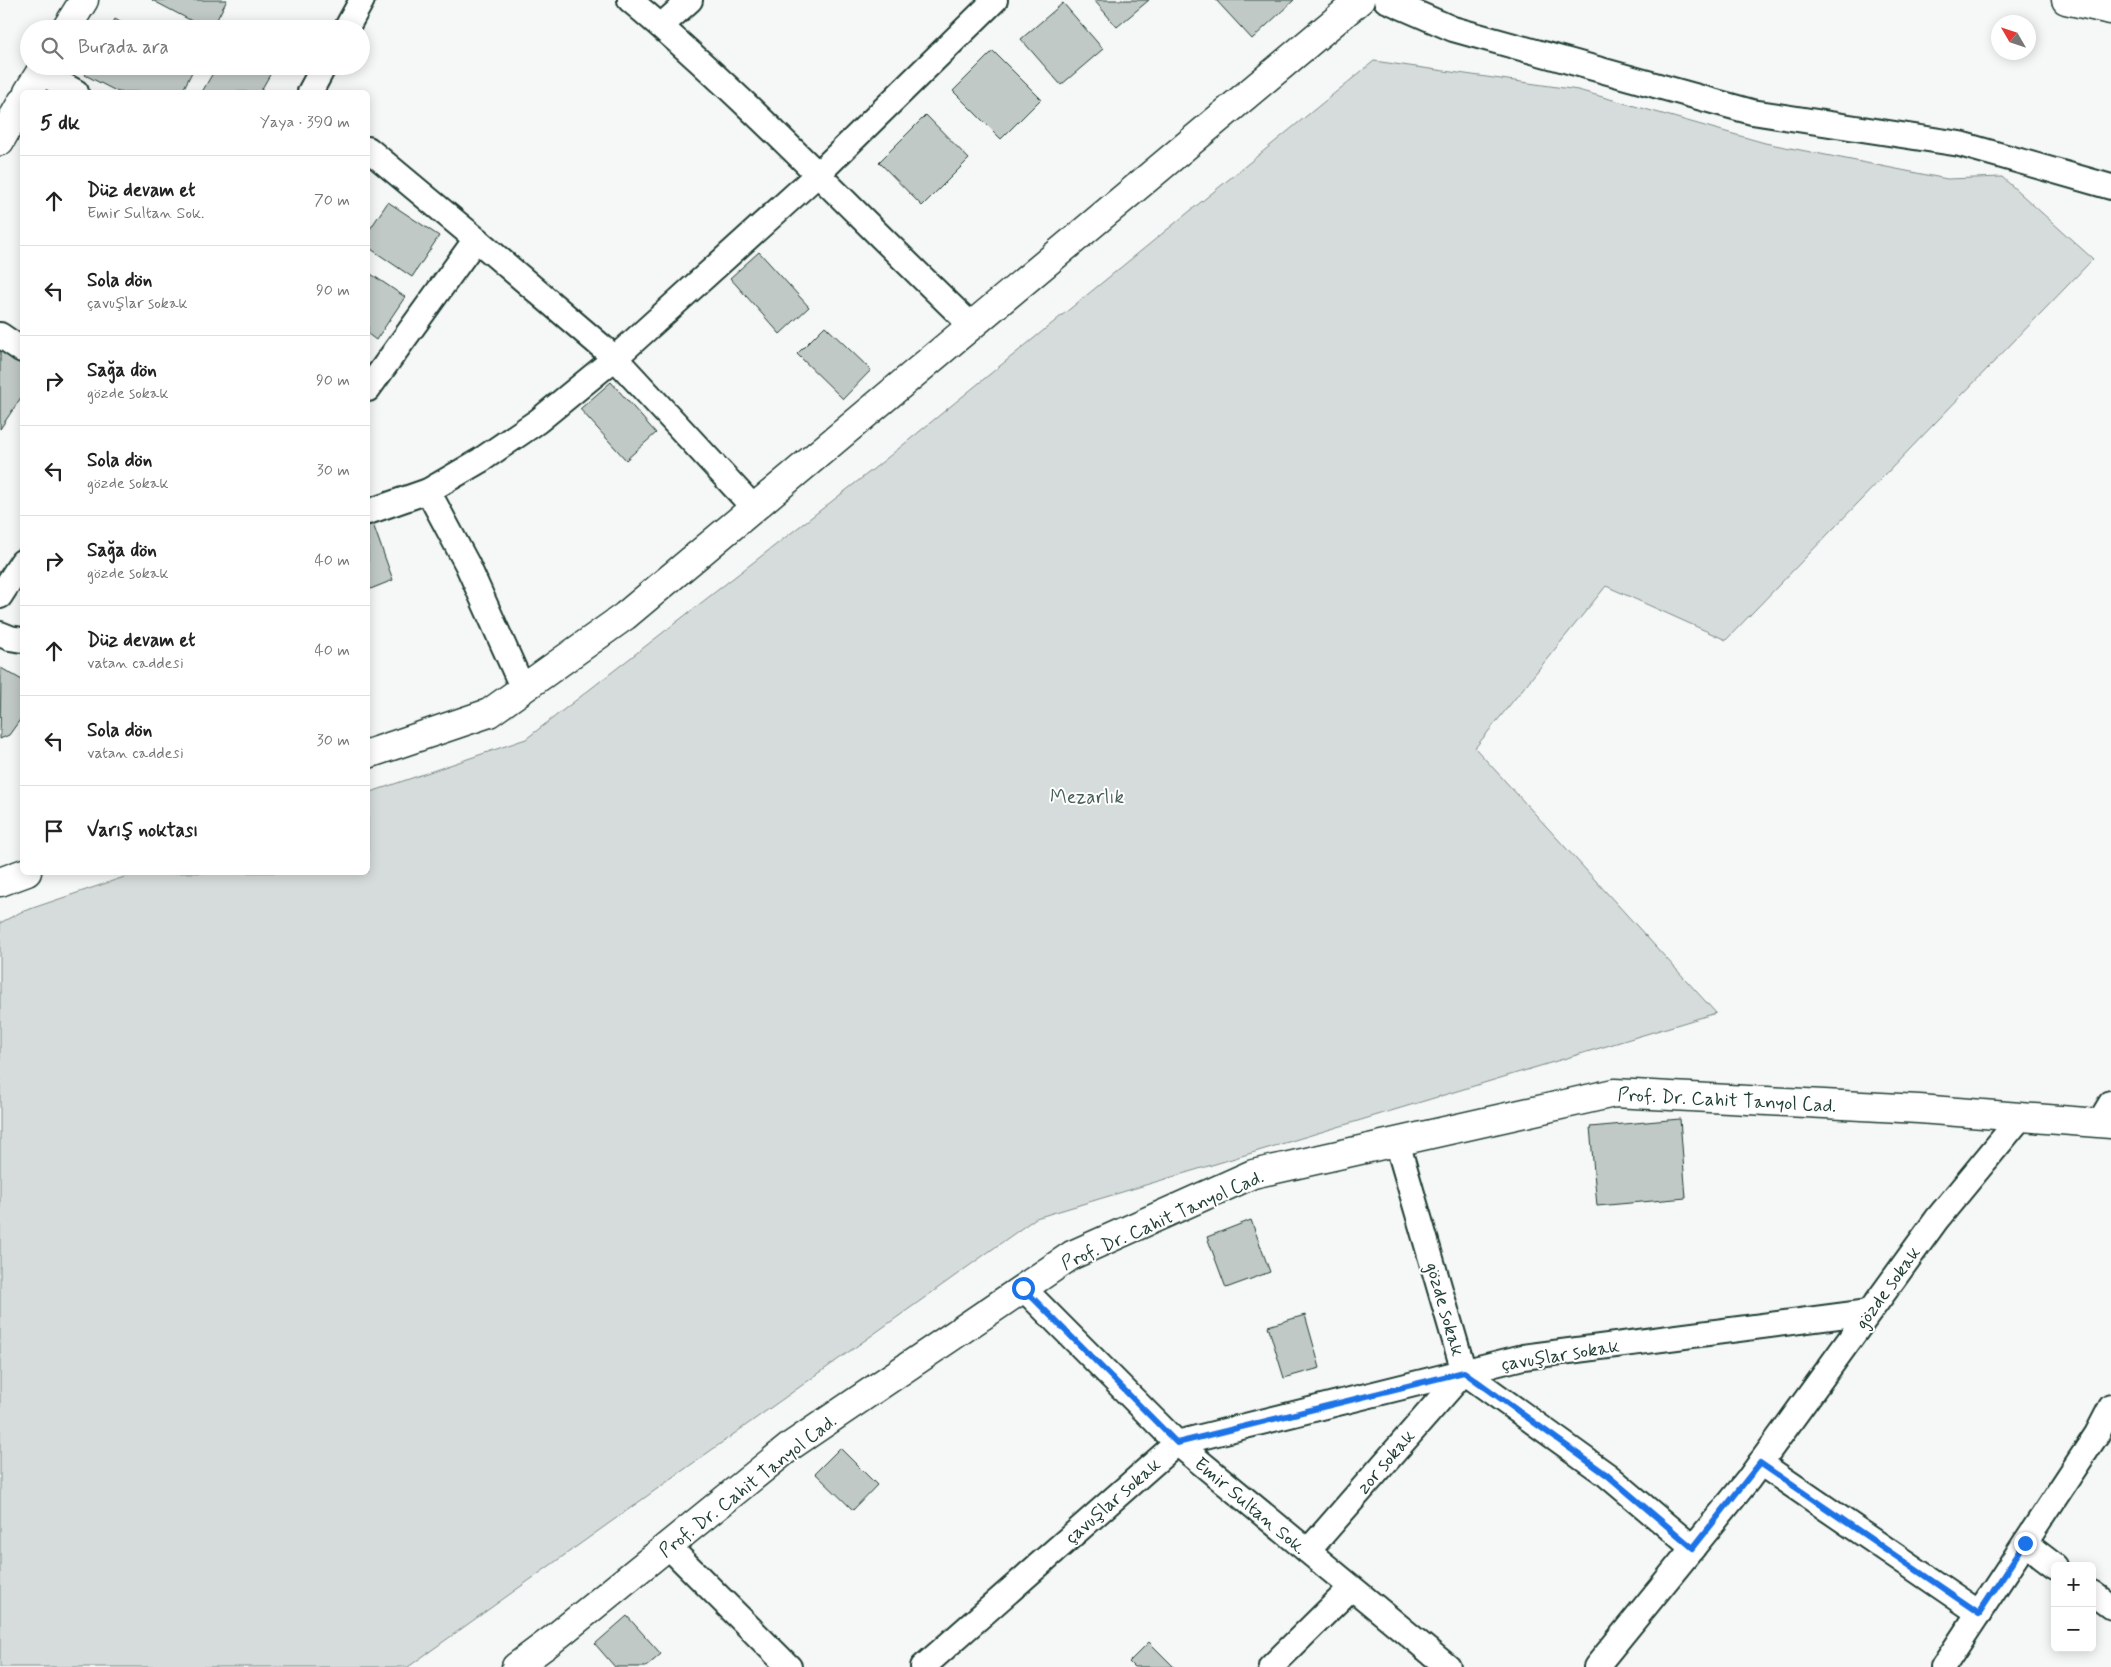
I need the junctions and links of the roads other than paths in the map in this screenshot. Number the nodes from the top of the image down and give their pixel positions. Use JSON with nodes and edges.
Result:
{"nodes":[{"id":1,"x":84,"y":0,"type":"edge"},
{"id":2,"x":362,"y":0,"type":"edge"},
{"id":3,"x":630,"y":0,"type":"edge"},
{"id":4,"x":690,"y":0,"type":"edge"},
{"id":5,"x":995,"y":0,"type":"edge"},
{"id":6,"x":1360,"y":0,"type":"edge"},
{"id":7,"x":1386,"y":0,"type":"edge"},
{"id":8,"x":2066,"y":0,"type":"edge"},
{"id":9,"x":2111,"y":10,"type":"edge"},
{"id":10,"x":72,"y":20,"type":"edge"},
{"id":11,"x":351,"y":20,"type":"edge"},
{"id":12,"x":661,"y":26,"type":"junction"},
{"id":13,"x":319,"y":75,"type":"edge"},
{"id":14,"x":37,"y":77,"type":"edge"},
{"id":15,"x":71,"y":90,"type":"edge"},
{"id":16,"x":311,"y":90,"type":"edge"},
{"id":17,"x":20,"y":106,"type":"edge"},
{"id":18,"x":0,"y":141,"type":"edge"},
{"id":19,"x":370,"y":151,"type":"edge"},
{"id":20,"x":818,"y":174,"type":"junction"},
{"id":21,"x":2111,"y":188,"type":"edge"},
{"id":22,"x":476,"y":239,"type":"junction"},
{"id":23,"x":972,"y":326,"type":"junction"},
{"id":24,"x":0,"y":335,"type":"edge"},
{"id":25,"x":20,"y":349,"type":"edge"},
{"id":26,"x":615,"y":358,"type":"junction"},
{"id":27,"x":370,"y":386,"type":"edge"},
{"id":28,"x":428,"y":491,"type":"junction"},
{"id":29,"x":754,"y":508,"type":"junction"},
{"id":30,"x":370,"y":511,"type":"edge"},
{"id":31,"x":20,"y":565,"type":"edge"},
{"id":32,"x":0,"y":596,"type":"edge"},
{"id":33,"x":0,"y":634,"type":"edge"},
{"id":34,"x":20,"y":640,"type":"edge"},
{"id":35,"x":523,"y":689,"type":"junction"},
{"id":36,"x":370,"y":753,"type":"edge"},
{"id":37,"x":20,"y":875,"type":"edge"},
{"id":38,"x":0,"y":882,"type":"edge"},
{"id":39,"x":2107,"y":1116,"type":"edge"},
{"id":40,"x":2021,"y":1117,"type":"junction"},
{"id":41,"x":1397,"y":1142,"type":"junction"},
{"id":42,"x":1023,"y":1288,"type":"junction"},
{"id":43,"x":1869,"y":1312,"type":"junction"},
{"id":44,"x":1464,"y":1372,"type":"junction"},
{"id":45,"x":2111,"y":1407,"type":"edge"},
{"id":46,"x":1177,"y":1443,"type":"junction"},
{"id":47,"x":1760,"y":1463,"type":"junction"},
{"id":48,"x":2025,"y":1543,"type":"junction"},
{"id":49,"x":668,"y":1546,"type":"junction"},
{"id":50,"x":1693,"y":1548,"type":"junction"},
{"id":51,"x":1308,"y":1551,"type":"junction"},
{"id":52,"x":2051,"y":1562,"type":"edge"},
{"id":53,"x":1351,"y":1588,"type":"junction"},
{"id":54,"x":2096,"y":1596,"type":"edge"},
{"id":55,"x":2111,"y":1607,"type":"edge"},
{"id":56,"x":1979,"y":1613,"type":"junction"},
{"id":57,"x":516,"y":1667,"type":"edge"},
{"id":58,"x":788,"y":1667,"type":"edge"},
{"id":59,"x":923,"y":1667,"type":"edge"},
{"id":60,"x":1272,"y":1667,"type":"edge"},
{"id":61,"x":1448,"y":1667,"type":"edge"},
{"id":62,"x":1596,"y":1667,"type":"edge"},
{"id":63,"x":1943,"y":1667,"type":"edge"}],
"edges":[{"from":1,"to":10,"type":"street"},
{"from":2,"to":11,"type":"street"},
{"from":3,"to":12,"type":"street"},
{"from":4,"to":12,"type":"street"},
{"from":5,"to":20,"type":"street"},
{"from":6,"to":23,"type":"street"},
{"from":7,"to":21,"type":"street"},
{"from":8,"to":9,"type":"street"},
{"from":12,"to":20,"type":"street"},
{"from":13,"to":16,"type":"street"},
{"from":14,"to":15,"type":"street"},
{"from":17,"to":18,"type":"street"},
{"from":19,"to":22,"type":"street"},
{"from":20,"to":23,"type":"street"},
{"from":20,"to":26,"type":"street"},
{"from":22,"to":26,"type":"street"},
{"from":22,"to":27,"type":"street"},
{"from":23,"to":29,"type":"street"},
{"from":24,"to":25,"type":"street"},
{"from":26,"to":28,"type":"street"},
{"from":26,"to":29,"type":"street"},
{"from":28,"to":30,"type":"street"},
{"from":28,"to":35,"type":"street"},
{"from":29,"to":35,"type":"street"},
{"from":31,"to":32,"type":"street"},
{"from":33,"to":34,"type":"street"},
{"from":35,"to":36,"type":"street"},
{"from":37,"to":38,"type":"street"},
{"from":39,"to":40,"type":"street","name":"Prof. Dr. Cahit Tanyol Cad."},
{"from":40,"to":41,"type":"street","name":"Prof. Dr. Cahit Tanyol Cad."},
{"from":40,"to":43,"type":"street","name":"gözde sokak"},
{"from":41,"to":42,"type":"street","name":"Prof. Dr. Cahit Tanyol Cad."},
{"from":41,"to":44,"type":"street","name":"gözde sokak"},
{"from":42,"to":46,"type":"street","name":"Emir Sultan Sok."},
{"from":42,"to":49,"type":"street","name":"Prof. Dr. Cahit Tanyol Cad."},
{"from":43,"to":44,"type":"street","name":"çavuşlar sokak"},
{"from":43,"to":47,"type":"street","name":"gözde sokak"},
{"from":44,"to":46,"type":"street","name":"çavuşlar sokak"},
{"from":44,"to":50,"type":"street","name":"gözde sokak"},
{"from":44,"to":51,"type":"street","name":"zor sokak"},
{"from":45,"to":48,"type":"street"},
{"from":46,"to":51,"type":"street","name":"Emir Sultan Sok."},
{"from":46,"to":59,"type":"street","name":"çavuşlar sokak"},
{"from":47,"to":50,"type":"street","name":"gözde sokak"},
{"from":47,"to":56,"type":"street"},
{"from":48,"to":52,"type":"street"},
{"from":48,"to":56,"type":"street"},
{"from":49,"to":57,"type":"street","name":"Prof. Dr. Cahit Tanyol Cad."},
{"from":49,"to":58,"type":"street"},
{"from":50,"to":62,"type":"street","name":"gözde sokak"},
{"from":51,"to":53,"type":"street","name":"Emir Sultan Sok."},
{"from":53,"to":60,"type":"street"},
{"from":53,"to":61,"type":"street","name":"Emir Sultan Sok."},
{"from":54,"to":55,"type":"street"},
{"from":56,"to":63,"type":"street"}]}
